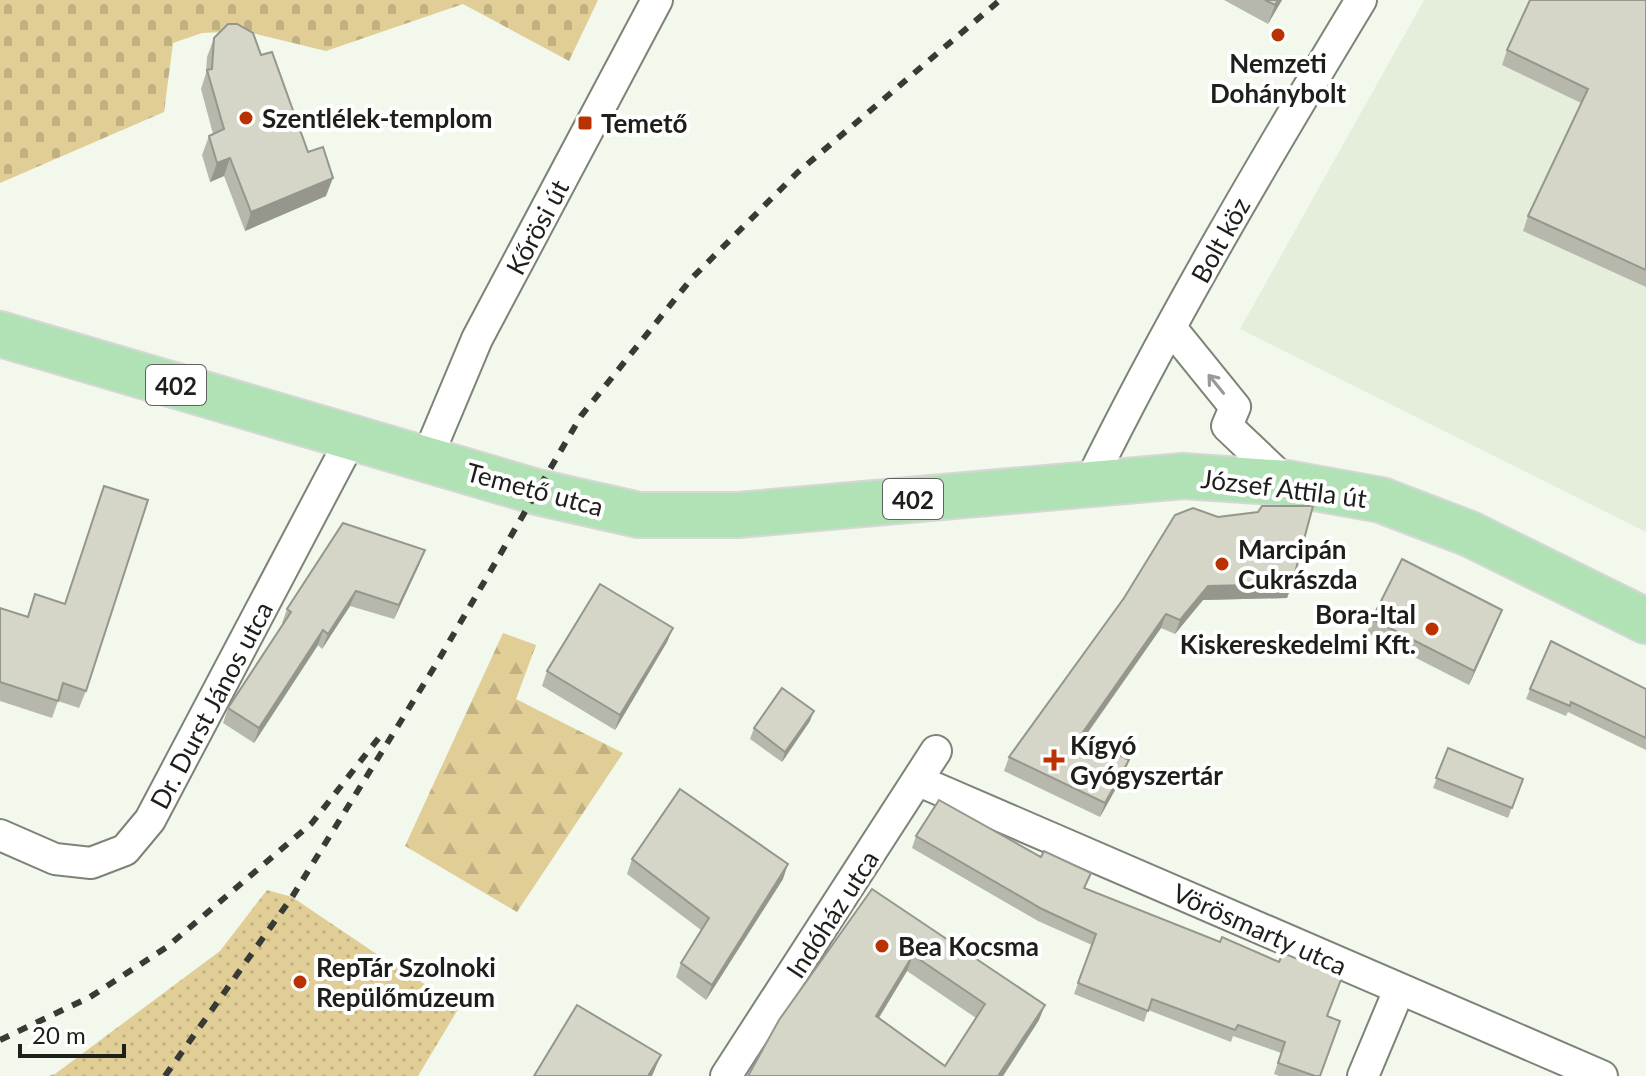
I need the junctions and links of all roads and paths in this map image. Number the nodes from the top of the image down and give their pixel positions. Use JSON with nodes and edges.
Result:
{"nodes":[{"id":1,"x":657,"y":0,"type":"edge"},
{"id":2,"x":1361,"y":0,"type":"edge"},
{"id":3,"x":1171,"y":328,"type":"junction"},
{"id":4,"x":0,"y":334,"type":"edge"},
{"id":5,"x":352,"y":437,"type":"junction"},
{"id":6,"x":427,"y":458,"type":"junction"},
{"id":7,"x":1287,"y":483,"type":"junction"},
{"id":8,"x":1088,"y":486,"type":"junction"},
{"id":9,"x":1646,"y":621,"type":"edge"},
{"id":10,"x":936,"y":751,"type":"dead end"},
{"id":11,"x":919,"y":781,"type":"junction"},
{"id":12,"x":0,"y":835,"type":"edge"},
{"id":13,"x":1399,"y":990,"type":"junction"},
{"id":14,"x":726,"y":1076,"type":"edge"},
{"id":15,"x":1363,"y":1076,"type":"edge"},
{"id":16,"x":1602,"y":1076,"type":"edge"}],
"edges":[{"from":1,"to":6,"type":"street","name":"Kőrösi út"},
{"from":2,"to":3,"type":"street","name":"Bolt köz"},
{"from":7,"to":3,"type":"street","one_way":true},
{"from":3,"to":8,"type":"street","name":"Bolt köz"},
{"from":4,"to":5,"type":"main road","name":"Temető utca","number":"402"},
{"from":5,"to":6,"type":"main road","name":"Temető utca","number":"402"},
{"from":5,"to":12,"type":"street","name":"Dr. Durst János utca"},
{"from":6,"to":8,"type":"main road","name":"Temető utca","number":"402"},
{"from":7,"to":8,"type":"main road","name":"József Attila út","number":"402"},
{"from":7,"to":9,"type":"main road","name":"József Attila út","number":"402"},
{"from":10,"to":11,"type":"street","name":"Indóház utca"},
{"from":11,"to":13,"type":"street","name":"Vörösmarty utca"},
{"from":11,"to":14,"type":"street","name":"Indóház utca"},
{"from":13,"to":15,"type":"street"},
{"from":13,"to":16,"type":"street","name":"Vörösmarty utca"}]}
